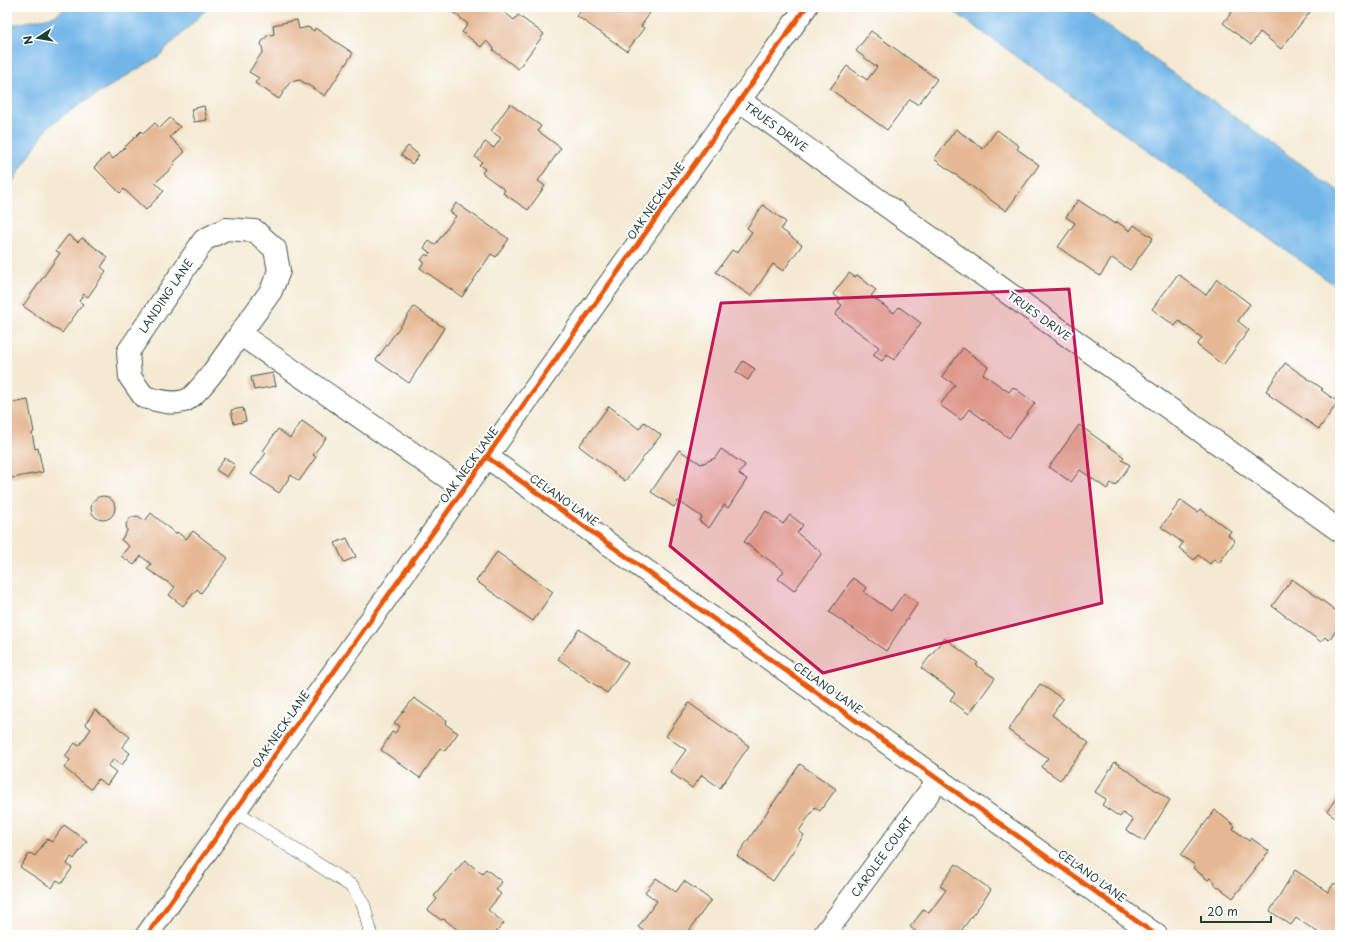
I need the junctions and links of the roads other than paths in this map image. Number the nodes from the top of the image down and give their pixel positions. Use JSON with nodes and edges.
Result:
{"nodes":[{"id":1,"x":806,"y":7,"type":"edge"},
{"id":2,"x":739,"y":100,"type":"junction"},
{"id":3,"x":240,"y":334,"type":"junction"},
{"id":4,"x":487,"y":458,"type":"junction"},
{"id":5,"x":464,"y":489,"type":"junction"},
{"id":6,"x":1340,"y":531,"type":"edge"},
{"id":7,"x":939,"y":779,"type":"junction"},
{"id":8,"x":235,"y":811,"type":"junction"},
{"id":9,"x":147,"y":935,"type":"edge"},
{"id":10,"x":368,"y":935,"type":"edge"},
{"id":11,"x":824,"y":935,"type":"edge"},
{"id":12,"x":1156,"y":935,"type":"edge"}],
"edges":[{"from":1,"to":2,"type":"street","name":"OAK NECK LANE"},
{"from":2,"to":4,"type":"street","name":"OAK NECK LANE"},
{"from":2,"to":6,"type":"street","name":"TRUES DRIVE"},
{"from":3,"to":3,"type":"street","name":"LANDING LANE"},
{"from":3,"to":5,"type":"street"},
{"from":4,"to":5,"type":"street","name":"OAK NECK LANE"},
{"from":4,"to":7,"type":"street","name":"CELANO LANE"},
{"from":5,"to":8,"type":"street","name":"OAK NECK LANE"},
{"from":7,"to":11,"type":"street","name":"CAROLEE COURT"},
{"from":7,"to":12,"type":"street","name":"CELANO LANE"},
{"from":8,"to":9,"type":"street","name":"OAK NECK LANE"},
{"from":8,"to":10,"type":"lane"}]}
